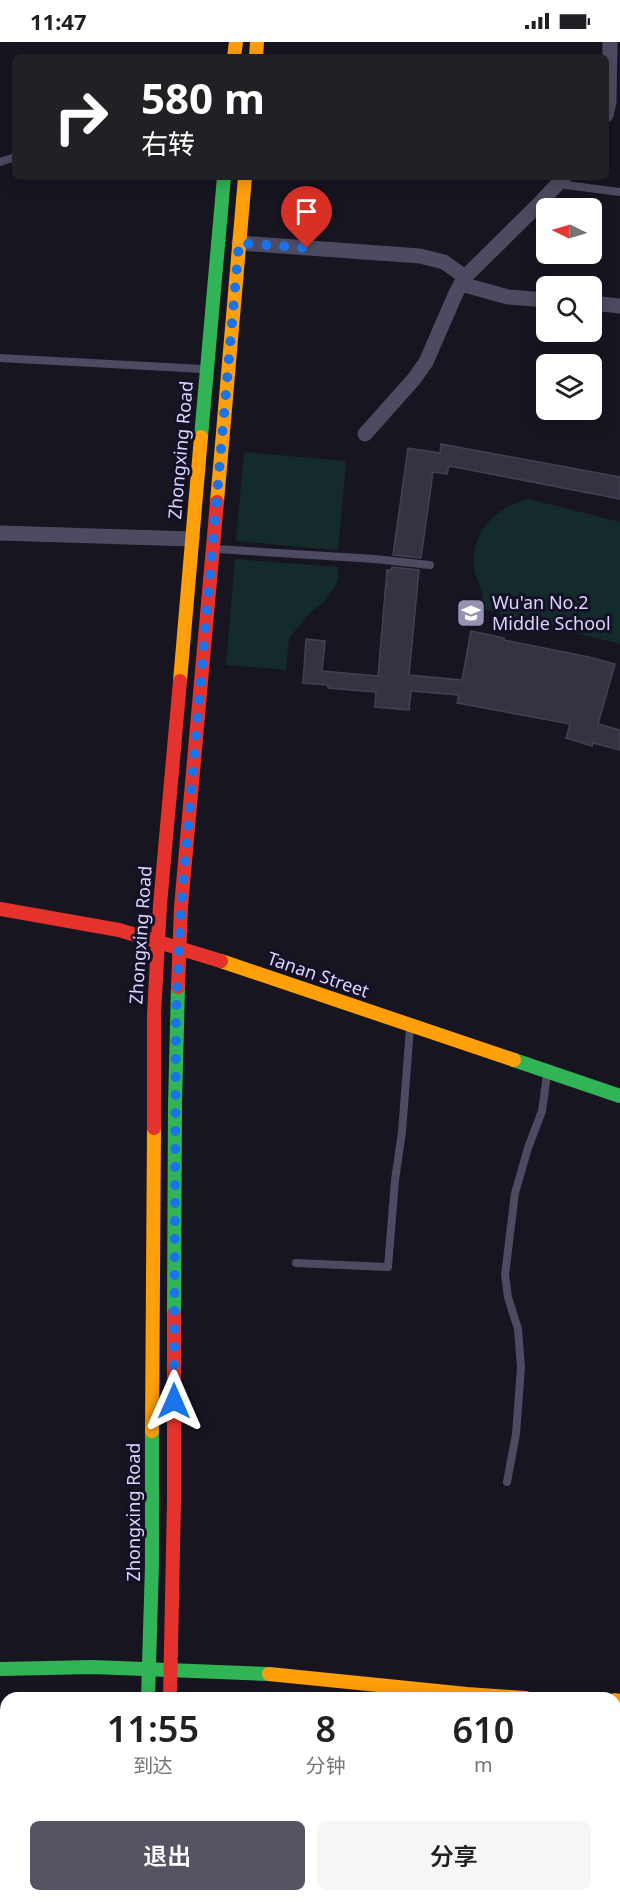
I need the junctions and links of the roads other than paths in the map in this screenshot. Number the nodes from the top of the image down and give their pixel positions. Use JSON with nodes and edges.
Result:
{"nodes":[{"id":1,"x":610,"y":42,"type":"edge"},
{"id":2,"x":609,"y":102,"type":"edge"},
{"id":3,"x":224,"y":180,"type":"edge"},
{"id":4,"x":245,"y":180,"type":"edge"},
{"id":5,"x":561,"y":181,"type":"edge"},
{"id":6,"x":620,"y":192,"type":"edge"},
{"id":7,"x":239,"y":243,"type":"junction"},
{"id":8,"x":463,"y":280,"type":"junction"},
{"id":9,"x":536,"y":299,"type":"edge"},
{"id":10,"x":602,"y":304,"type":"edge"},
{"id":11,"x":620,"y":306,"type":"edge"},
{"id":12,"x":0,"y":358,"type":"edge"},
{"id":13,"x":206,"y":370,"type":"junction"},
{"id":14,"x":365,"y":434,"type":"dead end"},
{"id":15,"x":0,"y":533,"type":"edge"},
{"id":16,"x":192,"y":539,"type":"junction"},
{"id":17,"x":212,"y":549,"type":"junction"},
{"id":18,"x":430,"y":565,"type":"dead end"},
{"id":19,"x":0,"y":909,"type":"edge"},
{"id":20,"x":158,"y":941,"type":"junction"},
{"id":21,"x":179,"y":947,"type":"junction"},
{"id":22,"x":411,"y":1025,"type":"junction"},
{"id":23,"x":548,"y":1071,"type":"junction"},
{"id":24,"x":620,"y":1096,"type":"edge"},
{"id":25,"x":296,"y":1263,"type":"dead end"},
{"id":26,"x":507,"y":1482,"type":"dead end"},
{"id":27,"x":0,"y":1669,"type":"edge"},
{"id":28,"x":149,"y":1669,"type":"junction"},
{"id":29,"x":171,"y":1670,"type":"junction"},
{"id":30,"x":148,"y":1692,"type":"edge"},
{"id":31,"x":170,"y":1692,"type":"edge"},
{"id":32,"x":417,"y":1692,"type":"edge"}],
"edges":[{"from":1,"to":2,"type":"street"},
{"from":3,"to":13,"type":"main road","name":"Zhongxing Road"},
{"from":4,"to":7,"type":"main road"},
{"from":5,"to":6,"type":"lane"},
{"from":5,"to":8,"type":"street"},
{"from":7,"to":8,"type":"street"},
{"from":7,"to":17,"type":"main road"},
{"from":8,"to":9,"type":"street"},
{"from":8,"to":14,"type":"street"},
{"from":10,"to":11,"type":"street"},
{"from":12,"to":13,"type":"lane"},
{"from":13,"to":16,"type":"main road","name":"Zhongxing Road"},
{"from":15,"to":16,"type":"street"},
{"from":16,"to":20,"type":"main road","name":"Zhongxing Road"},
{"from":17,"to":18,"type":"lane"},
{"from":17,"to":21,"type":"main road"},
{"from":19,"to":20,"type":"main road","name":"Tanan Street"},
{"from":20,"to":21,"type":"main road","name":"Tanan Street"},
{"from":20,"to":28,"type":"main road","name":"Zhongxing Road"},
{"from":21,"to":22,"type":"main road","name":"Tanan Street"},
{"from":21,"to":29,"type":"main road"},
{"from":22,"to":23,"type":"main road","name":"Tanan Street"},
{"from":22,"to":25,"type":"lane"},
{"from":23,"to":24,"type":"main road","name":"Tanan Street"},
{"from":23,"to":26,"type":"lane"},
{"from":27,"to":28,"type":"main road"},
{"from":28,"to":29,"type":"main road"},
{"from":28,"to":30,"type":"main road","name":"Zhongxing Road"},
{"from":29,"to":31,"type":"main road"},
{"from":29,"to":32,"type":"main road"}]}
